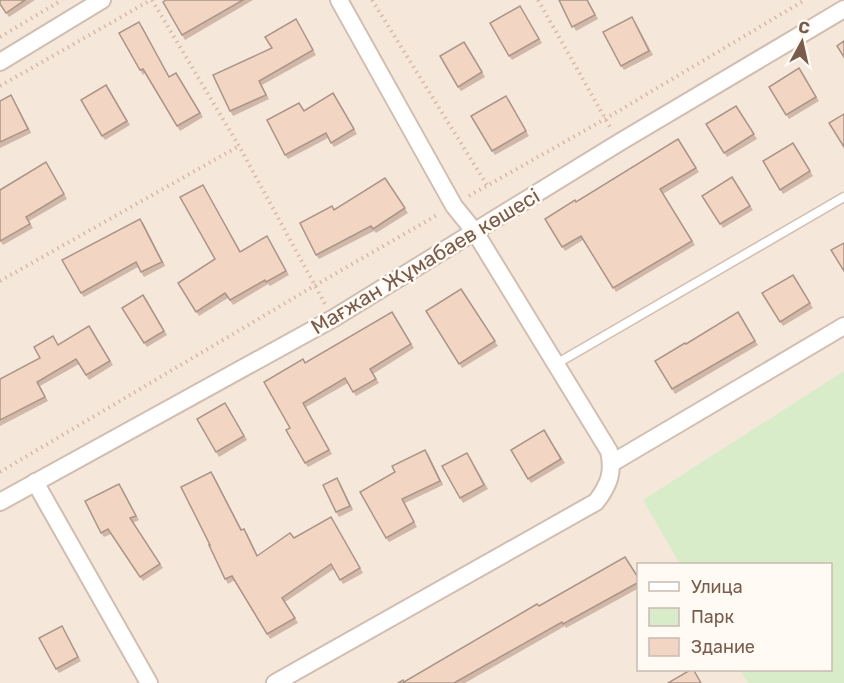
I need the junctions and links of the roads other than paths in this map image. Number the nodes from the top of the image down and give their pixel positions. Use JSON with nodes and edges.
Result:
{"nodes":[{"id":1,"x":102,"y":0,"type":"edge"},
{"id":2,"x":339,"y":0,"type":"edge"},
{"id":3,"x":844,"y":9,"type":"edge"},
{"id":4,"x":0,"y":62,"type":"edge"},
{"id":5,"x":844,"y":197,"type":"edge"},
{"id":6,"x":475,"y":232,"type":"junction"},
{"id":7,"x":844,"y":326,"type":"edge"},
{"id":8,"x":556,"y":364,"type":"junction"},
{"id":9,"x":612,"y":463,"type":"junction"},
{"id":10,"x":35,"y":482,"type":"junction"},
{"id":11,"x":0,"y":502,"type":"edge"},
{"id":12,"x":149,"y":683,"type":"edge"},
{"id":13,"x":275,"y":683,"type":"edge"}],
"edges":[{"from":1,"to":4,"type":"street"},
{"from":2,"to":6,"type":"street"},
{"from":3,"to":6,"type":"street","name":"Мағжан Жұмабаев көшесі"},
{"from":5,"to":8,"type":"lane"},
{"from":6,"to":8,"type":"street"},
{"from":6,"to":10,"type":"street","name":"Мағжан Жұмабаев көшесі"},
{"from":7,"to":9,"type":"street"},
{"from":8,"to":9,"type":"street"},
{"from":9,"to":13,"type":"street"},
{"from":10,"to":11,"type":"street","name":"Мағжан Жұмабаев көшесі"},
{"from":10,"to":12,"type":"street"}]}
